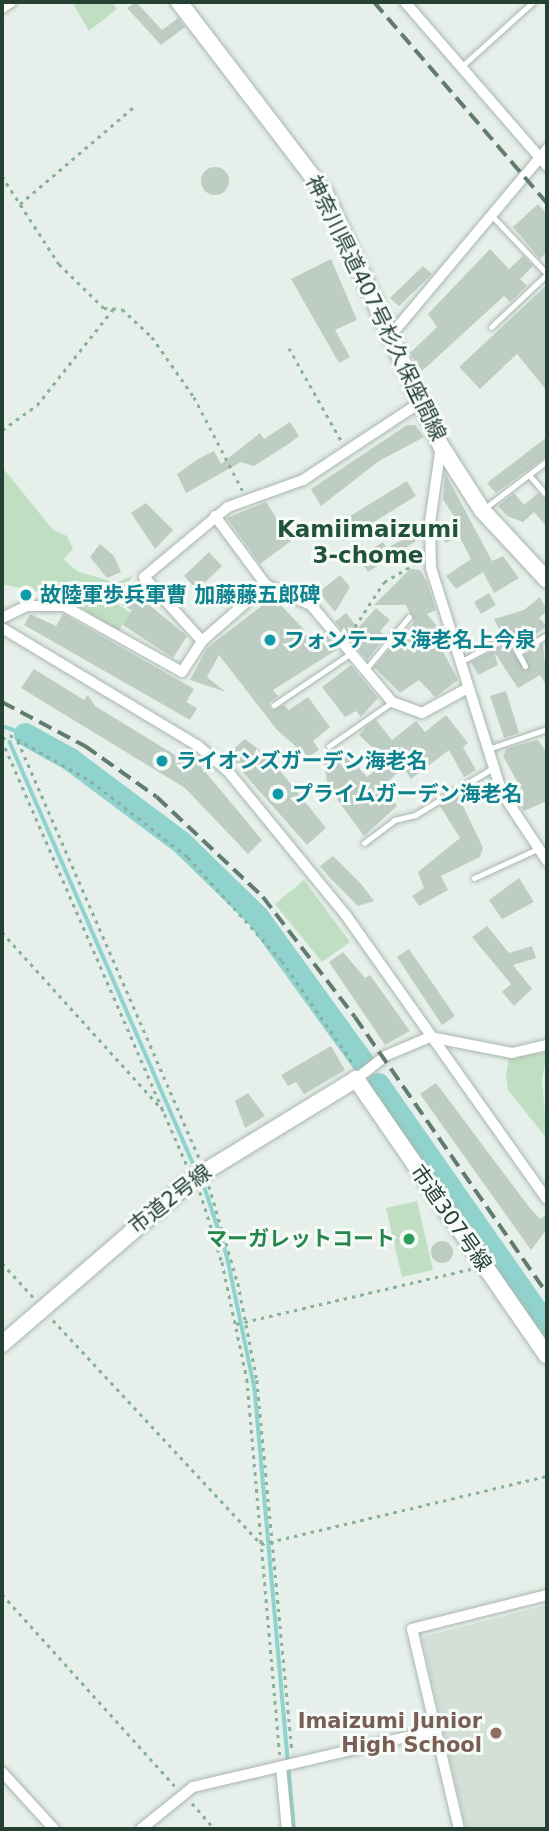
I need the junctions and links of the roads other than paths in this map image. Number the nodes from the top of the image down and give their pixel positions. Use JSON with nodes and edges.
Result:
{"nodes":[{"id":1,"x":11,"y":2,"type":"edge"},
{"id":2,"x":179,"y":2,"type":"edge"},
{"id":3,"x":405,"y":2,"type":"edge"},
{"id":4,"x":534,"y":2,"type":"edge"},
{"id":5,"x":2,"y":8,"type":"edge"},
{"id":6,"x":461,"y":67,"type":"junction"},
{"id":7,"x":545,"y":157,"type":"edge"},
{"id":8,"x":493,"y":217,"type":"junction"},
{"id":9,"x":546,"y":275,"type":"edge"},
{"id":10,"x":491,"y":327,"type":"dead end"},
{"id":11,"x":391,"y":335,"type":"junction"},
{"id":12,"x":421,"y":402,"type":"junction"},
{"id":13,"x":441,"y":446,"type":"junction"},
{"id":14,"x":547,"y":461,"type":"edge"},
{"id":15,"x":529,"y":475,"type":"junction"},
{"id":16,"x":547,"y":496,"type":"edge"},
{"id":17,"x":482,"y":510,"type":"junction"},
{"id":18,"x":215,"y":516,"type":"junction"},
{"id":19,"x":547,"y":580,"type":"edge"},
{"id":20,"x":266,"y":585,"type":"junction"},
{"id":21,"x":409,"y":617,"type":"dead end"},
{"id":22,"x":2,"y":618,"type":"edge"},
{"id":23,"x":2,"y":628,"type":"edge"},
{"id":24,"x":547,"y":635,"type":"edge"},
{"id":25,"x":202,"y":641,"type":"junction"},
{"id":26,"x":351,"y":653,"type":"junction"},
{"id":27,"x":518,"y":653,"type":"junction"},
{"id":28,"x":460,"y":662,"type":"junction"},
{"id":29,"x":526,"y":666,"type":"dead end"},
{"id":30,"x":365,"y":670,"type":"junction"},
{"id":31,"x":468,"y":688,"type":"junction"},
{"id":32,"x":392,"y":702,"type":"junction"},
{"id":33,"x":274,"y":705,"type":"dead end"},
{"id":34,"x":547,"y":729,"type":"edge"},
{"id":35,"x":329,"y":746,"type":"dead end"},
{"id":36,"x":488,"y":749,"type":"junction"},
{"id":37,"x":494,"y":768,"type":"junction"},
{"id":38,"x":364,"y":843,"type":"dead end"},
{"id":39,"x":537,"y":849,"type":"junction"},
{"id":40,"x":547,"y":861,"type":"edge"},
{"id":41,"x":474,"y":878,"type":"dead end"},
{"id":42,"x":430,"y":1037,"type":"junction"},
{"id":43,"x":547,"y":1045,"type":"edge"},
{"id":44,"x":358,"y":1077,"type":"junction"},
{"id":45,"x":547,"y":1199,"type":"edge"},
{"id":46,"x":2,"y":1344,"type":"edge"},
{"id":47,"x":547,"y":1356,"type":"edge"},
{"id":48,"x":547,"y":1595,"type":"edge"},
{"id":49,"x":436,"y":1730,"type":"junction"},
{"id":50,"x":287,"y":1765,"type":"junction"},
{"id":51,"x":2,"y":1772,"type":"edge"},
{"id":52,"x":54,"y":1829,"type":"edge"},
{"id":53,"x":141,"y":1829,"type":"edge"},
{"id":54,"x":286,"y":1829,"type":"edge"},
{"id":55,"x":459,"y":1829,"type":"edge"}],
"edges":[{"from":1,"to":5,"type":"street"},
{"from":2,"to":11,"type":"street","name":"神奈川県道407号杉久保座間線"},
{"from":3,"to":6,"type":"street"},
{"from":4,"to":6,"type":"lane"},
{"from":6,"to":7,"type":"street"},
{"from":7,"to":8,"type":"street"},
{"from":8,"to":9,"type":"lane"},
{"from":8,"to":11,"type":"street"},
{"from":9,"to":10,"type":"lane"},
{"from":11,"to":12,"type":"street","name":"神奈川県道407号杉久保座間線"},
{"from":12,"to":13,"type":"street","name":"神奈川県道407号杉久保座間線"},
{"from":12,"to":18,"type":"street"},
{"from":13,"to":17,"type":"street","name":"神奈川県道407号杉久保座間線"},
{"from":13,"to":28,"type":"street"},
{"from":14,"to":15,"type":"lane"},
{"from":15,"to":16,"type":"lane"},
{"from":15,"to":17,"type":"lane"},
{"from":17,"to":19,"type":"street","name":"神奈川県道407号杉久保座間線"},
{"from":18,"to":20,"type":"street"},
{"from":18,"to":25,"type":"street"},
{"from":20,"to":25,"type":"street"},
{"from":20,"to":26,"type":"street"},
{"from":21,"to":30,"type":"lane"},
{"from":22,"to":25,"type":"street"},
{"from":23,"to":42,"type":"street"},
{"from":24,"to":27,"type":"lane"},
{"from":26,"to":30,"type":"street"},
{"from":26,"to":33,"type":"lane"},
{"from":27,"to":28,"type":"lane"},
{"from":27,"to":29,"type":"lane"},
{"from":28,"to":31,"type":"street"},
{"from":30,"to":32,"type":"street"},
{"from":31,"to":32,"type":"street"},
{"from":31,"to":36,"type":"street"},
{"from":32,"to":35,"type":"lane"},
{"from":34,"to":36,"type":"lane"},
{"from":36,"to":37,"type":"street"},
{"from":37,"to":38,"type":"lane"},
{"from":37,"to":39,"type":"street"},
{"from":39,"to":40,"type":"street"},
{"from":39,"to":41,"type":"lane"},
{"from":42,"to":43,"type":"street"},
{"from":42,"to":44,"type":"street"},
{"from":42,"to":45,"type":"street"},
{"from":44,"to":46,"type":"street","name":"市道2号線"},
{"from":44,"to":47,"type":"street","name":"市道307号線"},
{"from":48,"to":49,"type":"street"},
{"from":49,"to":50,"type":"street"},
{"from":49,"to":55,"type":"street"},
{"from":50,"to":53,"type":"street"},
{"from":50,"to":54,"type":"street"},
{"from":51,"to":52,"type":"street"}]}
